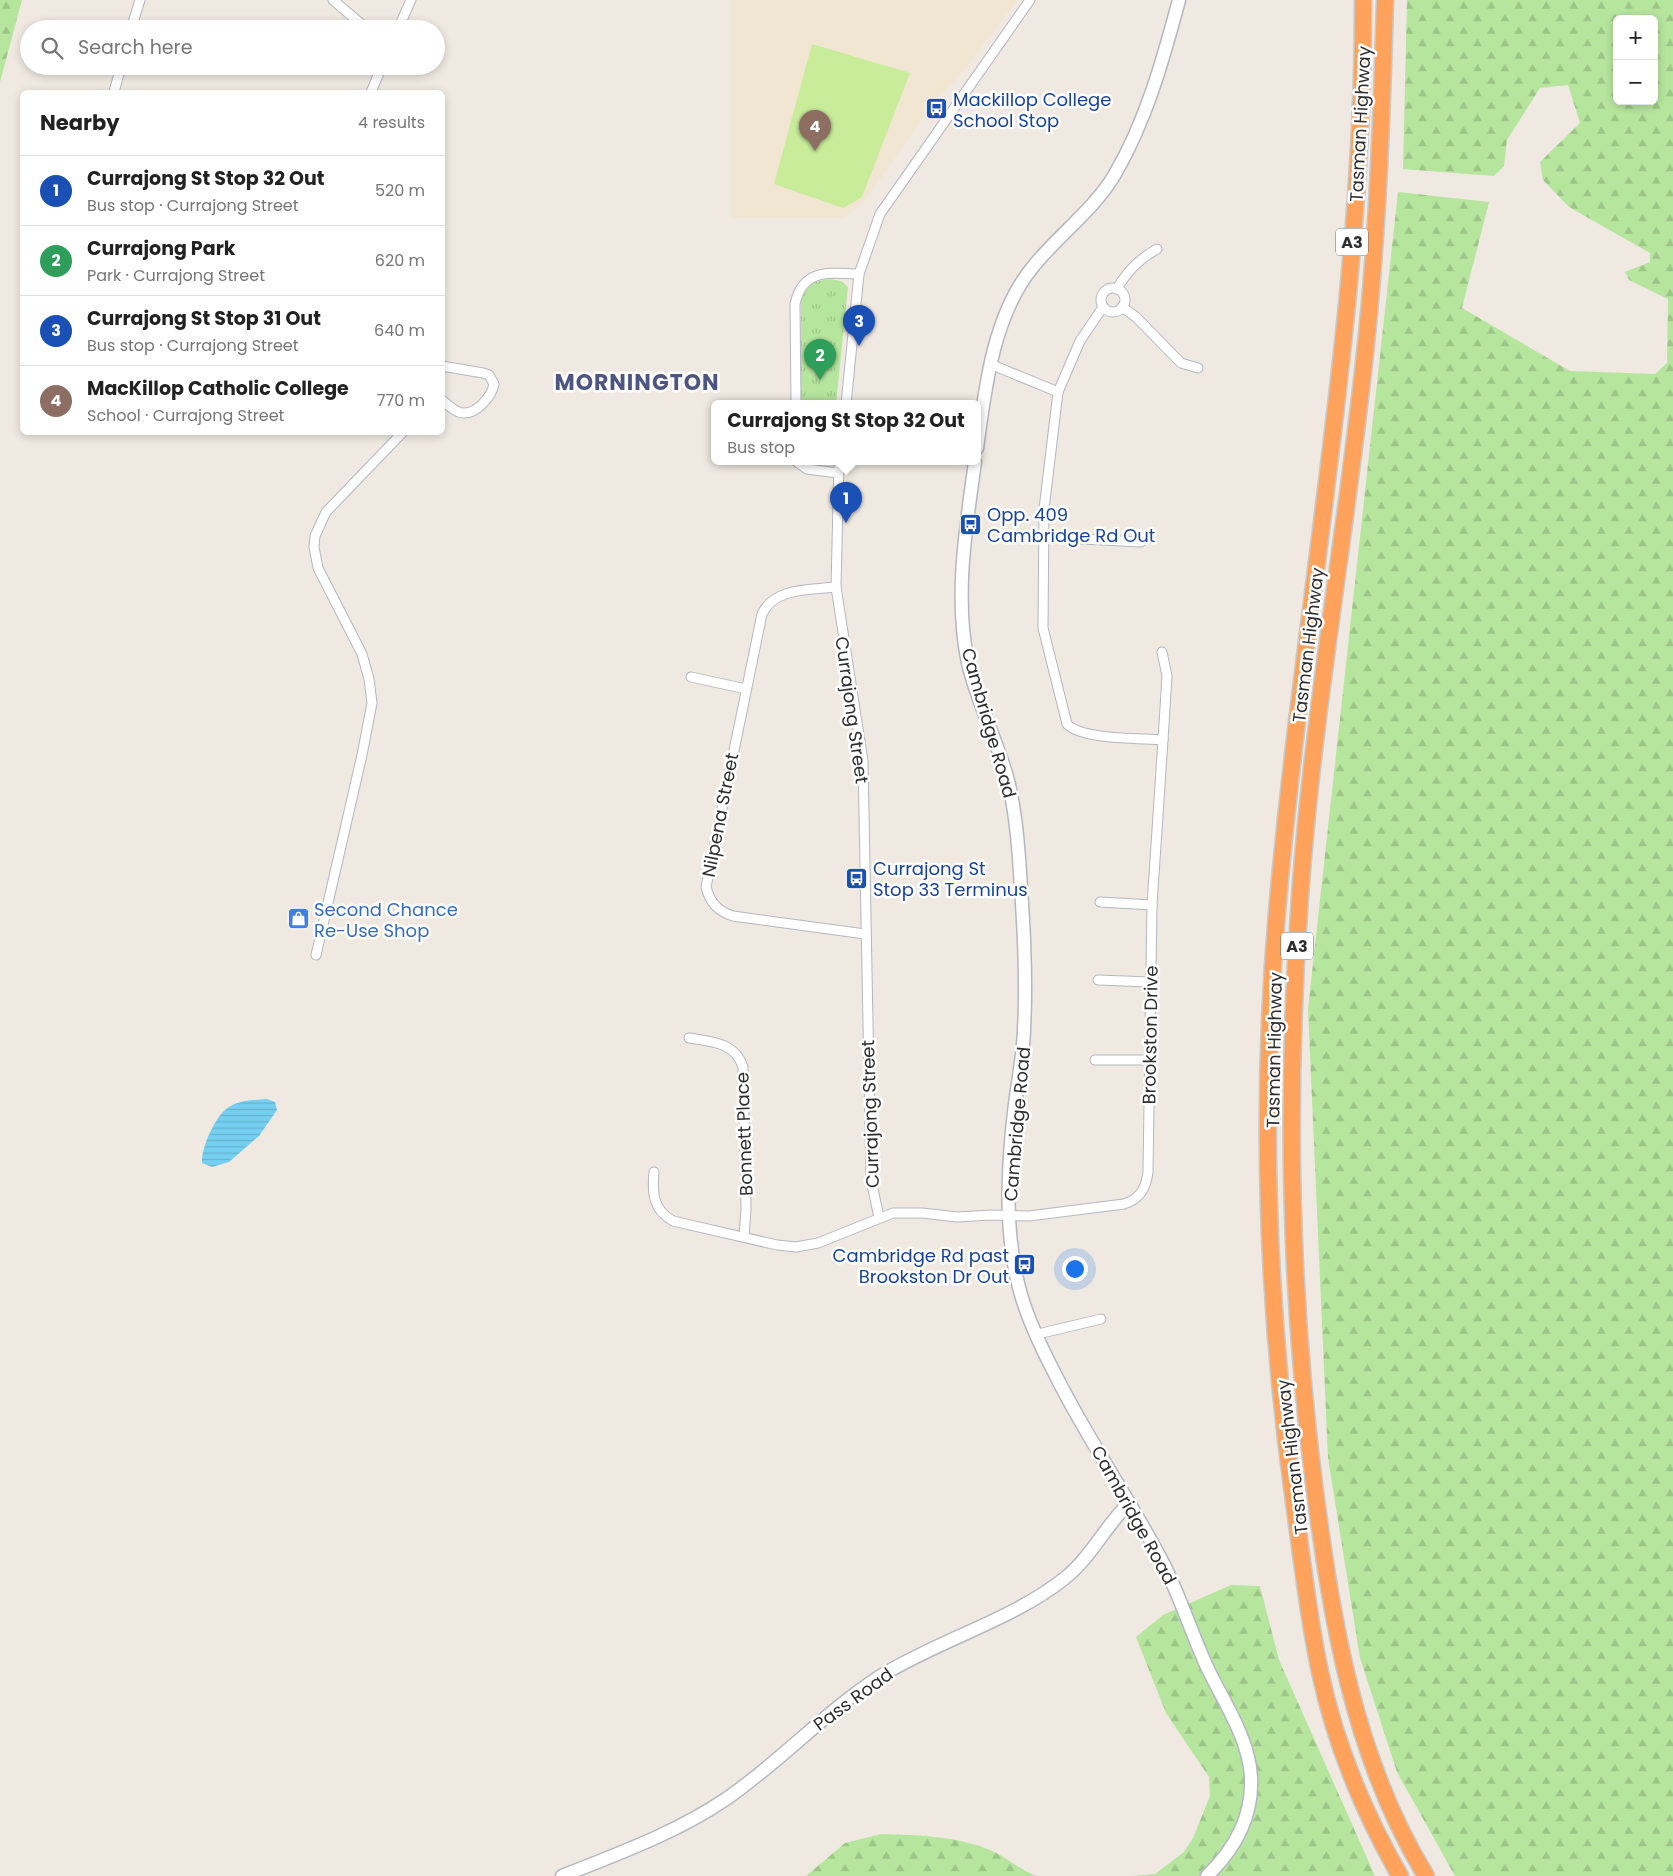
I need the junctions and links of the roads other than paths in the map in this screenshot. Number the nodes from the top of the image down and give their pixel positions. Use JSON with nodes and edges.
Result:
{"nodes":[{"id":1,"x":140,"y":0,"type":"edge"},
{"id":2,"x":333,"y":0,"type":"edge"},
{"id":3,"x":410,"y":0,"type":"edge"},
{"id":4,"x":1030,"y":0,"type":"edge"},
{"id":5,"x":1179,"y":0,"type":"edge"},
{"id":6,"x":1363,"y":0,"type":"edge"},
{"id":7,"x":1385,"y":0,"type":"edge"},
{"id":8,"x":134,"y":20,"type":"edge"},
{"id":9,"x":356,"y":20,"type":"edge"},
{"id":10,"x":402,"y":20,"type":"edge"},
{"id":11,"x":119,"y":75,"type":"edge"},
{"id":12,"x":378,"y":75,"type":"edge"},
{"id":13,"x":115,"y":90,"type":"edge"},
{"id":14,"x":372,"y":90,"type":"edge"},
{"id":15,"x":1157,"y":249,"type":"dead end"},
{"id":16,"x":859,"y":274,"type":"junction"},
{"id":17,"x":1117,"y":289,"type":"junction"},
{"id":18,"x":1103,"y":307,"type":"junction"},
{"id":19,"x":1122,"y":307,"type":"junction"},
{"id":20,"x":990,"y":364,"type":"junction"},
{"id":21,"x":445,"y":367,"type":"edge"},
{"id":22,"x":1198,"y":368,"type":"dead end"},
{"id":23,"x":1058,"y":392,"type":"junction"},
{"id":24,"x":796,"y":400,"type":"edge"},
{"id":25,"x":846,"y":400,"type":"edge"},
{"id":26,"x":445,"y":402,"type":"edge"},
{"id":27,"x":981,"y":411,"type":"edge"},
{"id":28,"x":399,"y":435,"type":"edge"},
{"id":29,"x":801,"y":465,"type":"edge"},
{"id":30,"x":839,"y":465,"type":"edge"},
{"id":31,"x":975,"y":465,"type":"edge"},
{"id":32,"x":838,"y":473,"type":"junction"},
{"id":33,"x":1042,"y":537,"type":"junction"},
{"id":34,"x":1142,"y":542,"type":"dead end"},
{"id":35,"x":836,"y":587,"type":"junction"},
{"id":36,"x":1162,"y":652,"type":"dead end"},
{"id":37,"x":691,"y":677,"type":"dead end"},
{"id":38,"x":746,"y":689,"type":"junction"},
{"id":39,"x":1163,"y":740,"type":"junction"},
{"id":40,"x":1100,"y":902,"type":"dead end"},
{"id":41,"x":1152,"y":904,"type":"junction"},
{"id":42,"x":865,"y":934,"type":"junction"},
{"id":43,"x":316,"y":955,"type":"dead end"},
{"id":44,"x":1098,"y":980,"type":"dead end"},
{"id":45,"x":1150,"y":982,"type":"junction"},
{"id":46,"x":689,"y":1038,"type":"dead end"},
{"id":47,"x":1095,"y":1060,"type":"dead end"},
{"id":48,"x":1149,"y":1060,"type":"junction"},
{"id":49,"x":654,"y":1172,"type":"dead end"},
{"id":50,"x":1010,"y":1215,"type":"junction"},
{"id":51,"x":879,"y":1217,"type":"junction"},
{"id":52,"x":744,"y":1237,"type":"junction"},
{"id":53,"x":1102,"y":1319,"type":"dead end"},
{"id":54,"x":1038,"y":1334,"type":"junction"},
{"id":55,"x":1128,"y":1504,"type":"junction"},
{"id":56,"x":562,"y":1876,"type":"edge"},
{"id":57,"x":1207,"y":1876,"type":"edge"},
{"id":58,"x":1400,"y":1876,"type":"edge"},
{"id":59,"x":1426,"y":1876,"type":"edge"}],
"edges":[{"from":1,"to":8,"type":"street"},
{"from":2,"to":9,"type":"street"},
{"from":3,"to":10,"type":"street"},
{"from":4,"to":16,"type":"street"},
{"from":5,"to":20,"type":"main road"},
{"from":6,"to":58,"type":"highway","name":"Tasman Highway","number":"A3"},
{"from":7,"to":59,"type":"highway","name":"Tasman Highway","number":"A3"},
{"from":11,"to":13,"type":"street"},
{"from":12,"to":14,"type":"street"},
{"from":15,"to":17,"type":"street"},
{"from":16,"to":24,"type":"street"},
{"from":16,"to":25,"type":"street"},
{"from":17,"to":18,"type":"street"},
{"from":17,"to":19,"type":"street"},
{"from":18,"to":19,"type":"street"},
{"from":18,"to":23,"type":"street"},
{"from":19,"to":22,"type":"street"},
{"from":20,"to":23,"type":"street"},
{"from":20,"to":27,"type":"main road"},
{"from":21,"to":26,"type":"street"},
{"from":23,"to":33,"type":"street"},
{"from":28,"to":43,"type":"street"},
{"from":29,"to":32,"type":"street"},
{"from":30,"to":32,"type":"street","name":"Currajong Street"},
{"from":31,"to":50,"type":"main road","name":"Cambridge Road"},
{"from":32,"to":35,"type":"street","name":"Currajong Street"},
{"from":33,"to":34,"type":"street"},
{"from":33,"to":39,"type":"street"},
{"from":35,"to":38,"type":"street","name":"Nilpena Street"},
{"from":35,"to":42,"type":"street","name":"Currajong Street"},
{"from":36,"to":39,"type":"street","name":"Brookston Drive"},
{"from":37,"to":38,"type":"street"},
{"from":38,"to":42,"type":"street","name":"Nilpena Street"},
{"from":39,"to":41,"type":"street","name":"Brookston Drive"},
{"from":40,"to":41,"type":"street"},
{"from":41,"to":45,"type":"street","name":"Brookston Drive"},
{"from":42,"to":51,"type":"street","name":"Currajong Street"},
{"from":44,"to":45,"type":"street"},
{"from":45,"to":48,"type":"street","name":"Brookston Drive"},
{"from":46,"to":52,"type":"street","name":"Bonnett Place"},
{"from":47,"to":48,"type":"street"},
{"from":48,"to":50,"type":"street","name":"Brookston Drive"},
{"from":49,"to":52,"type":"street","name":"Brookston Drive"},
{"from":50,"to":51,"type":"street","name":"Brookston Drive"},
{"from":50,"to":54,"type":"main road","name":"Cambridge Road"},
{"from":51,"to":52,"type":"street","name":"Brookston Drive"},
{"from":53,"to":54,"type":"street"},
{"from":54,"to":55,"type":"main road","name":"Cambridge Road"},
{"from":55,"to":56,"type":"main road","name":"Pass Road"},
{"from":55,"to":57,"type":"main road","name":"Cambridge Road"}]}
